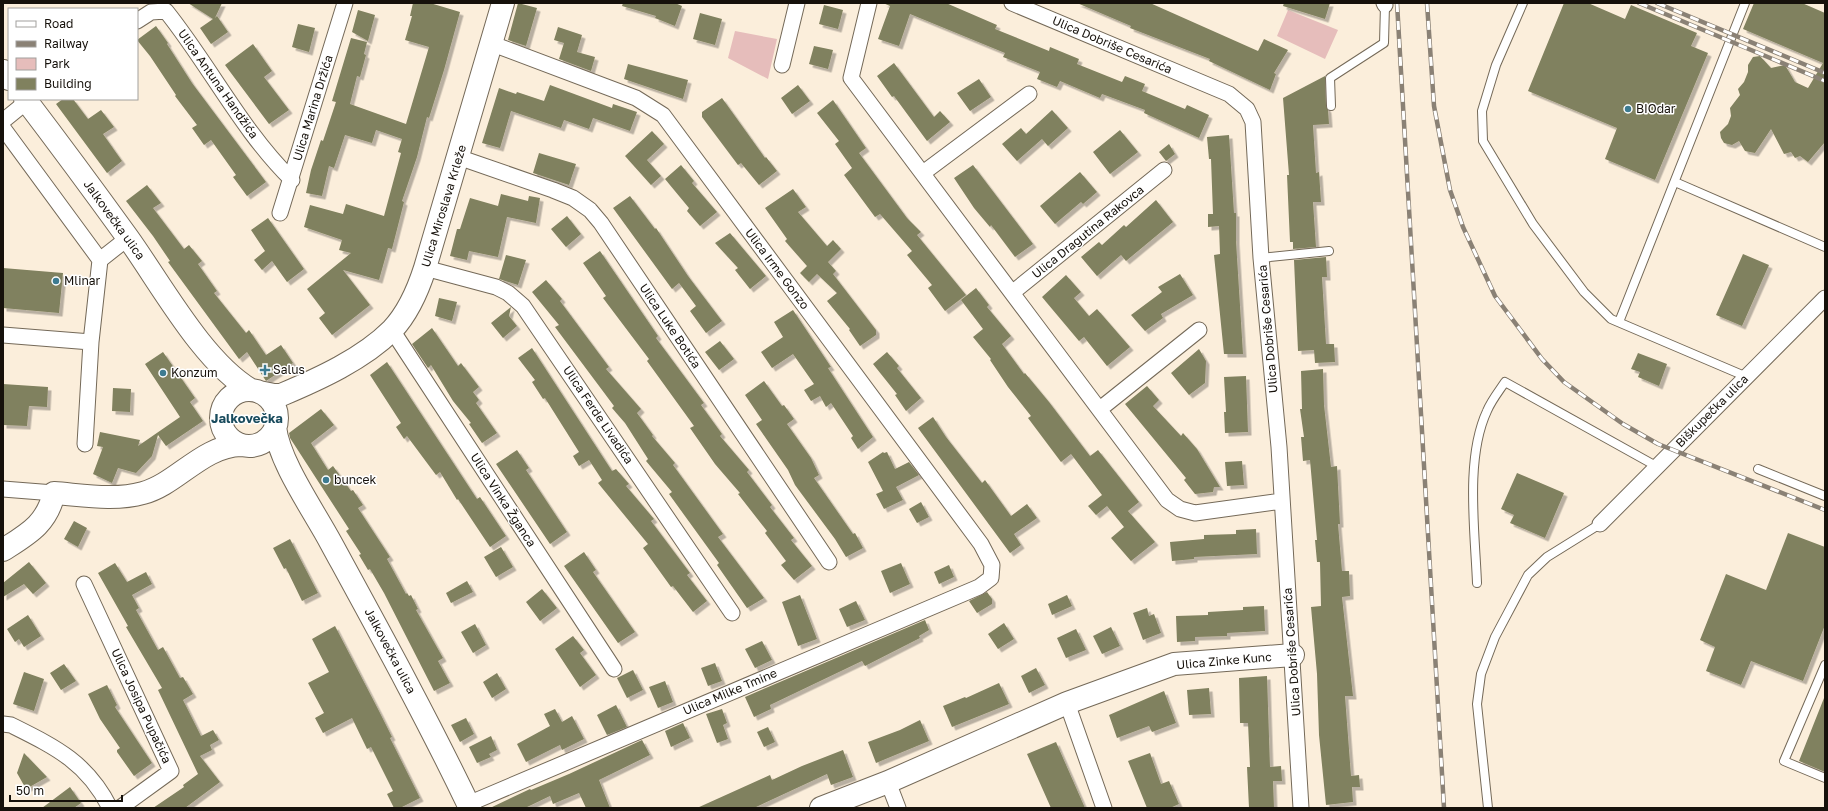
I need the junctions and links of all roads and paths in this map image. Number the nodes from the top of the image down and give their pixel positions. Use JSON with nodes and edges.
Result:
{"nodes":[{"id":1,"x":345,"y":3,"type":"edge"},
{"id":2,"x":503,"y":3,"type":"edge"},
{"id":3,"x":797,"y":3,"type":"edge"},
{"id":4,"x":869,"y":3,"type":"edge"},
{"id":5,"x":1012,"y":3,"type":"edge"},
{"id":6,"x":1522,"y":3,"type":"edge"},
{"id":7,"x":1745,"y":3,"type":"edge"},
{"id":8,"x":1384,"y":4,"type":"edge"},
{"id":9,"x":138,"y":20,"type":"edge"},
{"id":10,"x":490,"y":43,"type":"junction"},
{"id":11,"x":782,"y":65,"type":"dead end"},
{"id":12,"x":1029,"y":94,"type":"dead end"},
{"id":13,"x":27,"y":100,"type":"edge"},
{"id":14,"x":1331,"y":106,"type":"dead end"},
{"id":15,"x":3,"y":121,"type":"edge"},
{"id":16,"x":3,"y":128,"type":"edge"},
{"id":17,"x":458,"y":157,"type":"junction"},
{"id":18,"x":1164,"y":170,"type":"dead end"},
{"id":19,"x":923,"y":173,"type":"junction"},
{"id":20,"x":292,"y":180,"type":"junction"},
{"id":21,"x":1674,"y":182,"type":"junction"},
{"id":22,"x":280,"y":213,"type":"dead end"},
{"id":23,"x":128,"y":238,"type":"junction"},
{"id":24,"x":1825,"y":247,"type":"edge"},
{"id":25,"x":1329,"y":251,"type":"dead end"},
{"id":26,"x":1261,"y":258,"type":"junction"},
{"id":27,"x":100,"y":260,"type":"junction"},
{"id":28,"x":425,"y":268,"type":"junction"},
{"id":29,"x":1012,"y":293,"type":"junction"},
{"id":30,"x":1825,"y":298,"type":"edge"},
{"id":31,"x":1619,"y":322,"type":"junction"},
{"id":32,"x":392,"y":330,"type":"junction"},
{"id":33,"x":1199,"y":330,"type":"dead end"},
{"id":34,"x":3,"y":335,"type":"edge"},
{"id":35,"x":91,"y":342,"type":"junction"},
{"id":36,"x":201,"y":343,"type":"junction"},
{"id":37,"x":330,"y":373,"type":"junction"},
{"id":38,"x":1747,"y":377,"type":"junction"},
{"id":39,"x":255,"y":391,"type":"junction"},
{"id":40,"x":1100,"y":409,"type":"junction"},
{"id":41,"x":222,"y":415,"type":"junction"},
{"id":42,"x":276,"y":423,"type":"junction"},
{"id":43,"x":84,"y":444,"type":"dead end"},
{"id":44,"x":244,"y":445,"type":"junction"},
{"id":45,"x":1656,"y":466,"type":"junction"},
{"id":46,"x":1758,"y":469,"type":"dead end"},
{"id":47,"x":175,"y":476,"type":"junction"},
{"id":48,"x":3,"y":489,"type":"edge"},
{"id":49,"x":54,"y":493,"type":"junction"},
{"id":50,"x":1825,"y":496,"type":"edge"},
{"id":51,"x":304,"y":497,"type":"junction"},
{"id":52,"x":1282,"y":501,"type":"junction"},
{"id":53,"x":1600,"y":524,"type":"joint"},
{"id":54,"x":3,"y":550,"type":"edge"},
{"id":55,"x":829,"y":562,"type":"dead end"},
{"id":56,"x":991,"y":578,"type":"joint"},
{"id":57,"x":1477,"y":583,"type":"dead end"},
{"id":58,"x":84,"y":584,"type":"dead end"},
{"id":59,"x":732,"y":613,"type":"dead end"},
{"id":60,"x":1293,"y":655,"type":"junction"},
{"id":61,"x":1825,"y":665,"type":"edge"},
{"id":62,"x":614,"y":669,"type":"dead end"},
{"id":63,"x":1067,"y":703,"type":"junction"},
{"id":64,"x":3,"y":724,"type":"edge"},
{"id":65,"x":1825,"y":778,"type":"edge"},
{"id":66,"x":888,"y":782,"type":"junction"},
{"id":67,"x":469,"y":806,"type":"edge"},
{"id":68,"x":110,"y":808,"type":"edge"},
{"id":69,"x":120,"y":808,"type":"edge"},
{"id":70,"x":821,"y":808,"type":"edge"},
{"id":71,"x":898,"y":808,"type":"edge"},
{"id":72,"x":1104,"y":808,"type":"edge"},
{"id":73,"x":1301,"y":808,"type":"edge"},
{"id":74,"x":1488,"y":808,"type":"edge"}],
"edges":[{"from":1,"to":20,"type":"street","name":"Ulica Marina Držića"},
{"from":2,"to":10,"type":"street","name":"Ulica Miroslava Krleže"},
{"from":3,"to":11,"type":"street"},
{"from":4,"to":19,"type":"street"},
{"from":5,"to":26,"type":"street","name":"Ulica Dobriše Cesarića"},
{"from":6,"to":31,"type":"lane"},
{"from":7,"to":21,"type":"lane"},
{"from":8,"to":14,"type":"lane"},
{"from":9,"to":20,"type":"street","name":"Ulica Antuna Handžića"},
{"from":10,"to":17,"type":"street","name":"Ulica Miroslava Krleže"},
{"from":10,"to":56,"type":"street","name":"Ulica Irme Gonzo"},
{"from":12,"to":19,"type":"street"},
{"from":13,"to":15,"type":"street"},
{"from":13,"to":23,"type":"street","name":"Jalkovečka ulica"},
{"from":16,"to":27,"type":"street"},
{"from":17,"to":28,"type":"street","name":"Ulica Miroslava Krleže"},
{"from":17,"to":55,"type":"street","name":"Ulica Luke Botića"},
{"from":18,"to":29,"type":"street","name":"Ulica Dragutina Rakovca"},
{"from":19,"to":29,"type":"street"},
{"from":20,"to":22,"type":"street","name":"Ulica Marina Držića"},
{"from":21,"to":24,"type":"lane"},
{"from":21,"to":31,"type":"lane"},
{"from":23,"to":27,"type":"street"},
{"from":23,"to":36,"type":"street","name":"Jalkovečka ulica"},
{"from":25,"to":26,"type":"lane"},
{"from":26,"to":52,"type":"street","name":"Ulica Dobriše Cesarića"},
{"from":27,"to":35,"type":"street"},
{"from":28,"to":32,"type":"street","name":"Ulica Miroslava Krleže"},
{"from":28,"to":59,"type":"street","name":"Ulica Ferde Livadića"},
{"from":29,"to":40,"type":"street"},
{"from":30,"to":38,"type":"street","name":"Biškupečka ulica"},
{"from":31,"to":38,"type":"lane"},
{"from":32,"to":37,"type":"street","name":"Ulica Miroslava Krleže"},
{"from":32,"to":62,"type":"street","name":"Ulica Vinka Žganca"},
{"from":33,"to":40,"type":"street"},
{"from":34,"to":35,"type":"street"},
{"from":35,"to":43,"type":"street"},
{"from":36,"to":39,"type":"street","name":"Jalkovečka ulica"},
{"from":36,"to":41,"type":"street","name":"Jalkovečka ulica"},
{"from":37,"to":39,"type":"street","name":"Ulica Miroslava Krleže"},
{"from":37,"to":42,"type":"street","name":"Ulica Miroslava Krleže"},
{"from":38,"to":45,"type":"street","name":"Biškupečka ulica"},
{"from":39,"to":41,"type":"street"},
{"from":39,"to":42,"type":"street"},
{"from":40,"to":52,"type":"street"},
{"from":41,"to":44,"type":"street"},
{"from":41,"to":47,"type":"street"},
{"from":42,"to":44,"type":"street"},
{"from":42,"to":51,"type":"street","name":"Jalkovečka ulica"},
{"from":44,"to":47,"type":"street"},
{"from":44,"to":51,"type":"street","name":"Jalkovečka ulica"},
{"from":45,"to":53,"type":"street","name":"Biškupečka ulica"},
{"from":45,"to":57,"type":"lane"},
{"from":46,"to":50,"type":"lane"},
{"from":47,"to":49,"type":"street"},
{"from":48,"to":49,"type":"street"},
{"from":49,"to":54,"type":"street"},
{"from":51,"to":67,"type":"street","name":"Jalkovečka ulica"},
{"from":52,"to":60,"type":"street","name":"Ulica Dobriše Cesarića"},
{"from":53,"to":74,"type":"lane"},
{"from":56,"to":67,"type":"street","name":"Ulica Milke Tmine"},
{"from":58,"to":69,"type":"street","name":"Ulica Josipa Pupačića"},
{"from":60,"to":63,"type":"street","name":"Ulica Zinke Kunc"},
{"from":60,"to":73,"type":"street","name":"Ulica Dobriše Cesarića"},
{"from":61,"to":65,"type":"lane"},
{"from":63,"to":66,"type":"street","name":"Ulica Zinke Kunc"},
{"from":63,"to":72,"type":"street"},
{"from":64,"to":68,"type":"street"},
{"from":66,"to":70,"type":"street","name":"Ulica Zinke Kunc"},
{"from":66,"to":71,"type":"street"}]}
